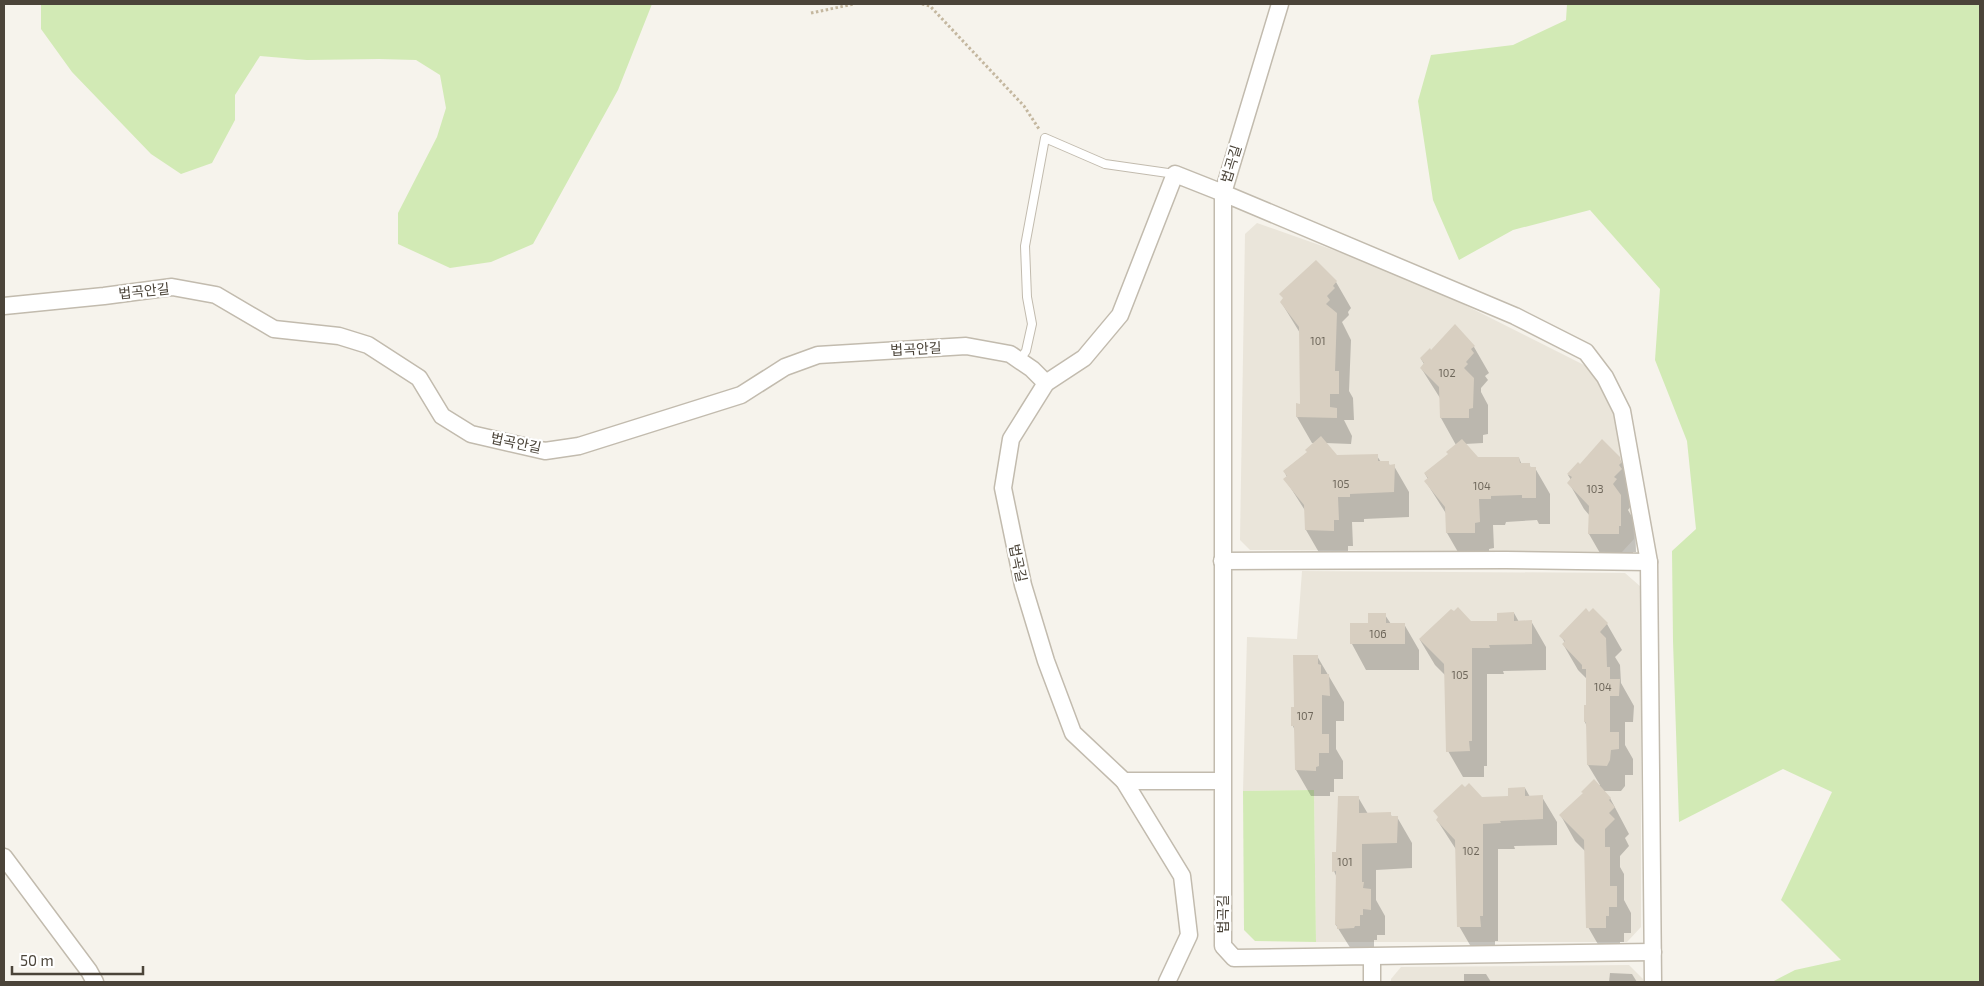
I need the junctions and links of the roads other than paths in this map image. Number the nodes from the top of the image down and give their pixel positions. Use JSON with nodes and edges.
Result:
{"nodes":[{"id":1,"x":1280,"y":4,"type":"edge"},
{"id":2,"x":1174,"y":174,"type":"junction"},
{"id":3,"x":1223,"y":193,"type":"junction"},
{"id":4,"x":4,"y":306,"type":"edge"},
{"id":5,"x":1019,"y":360,"type":"junction"},
{"id":6,"x":1046,"y":383,"type":"junction"},
{"id":7,"x":1222,"y":561,"type":"junction"},
{"id":8,"x":1649,"y":562,"type":"junction"},
{"id":9,"x":1124,"y":781,"type":"junction"},
{"id":10,"x":1222,"y":781,"type":"junction"},
{"id":11,"x":4,"y":857,"type":"edge"},
{"id":12,"x":1653,"y":952,"type":"junction"},
{"id":13,"x":1372,"y":956,"type":"junction"},
{"id":14,"x":95,"y":982,"type":"edge"},
{"id":15,"x":1166,"y":982,"type":"edge"},
{"id":16,"x":1372,"y":982,"type":"edge"},
{"id":17,"x":1653,"y":982,"type":"edge"}],
"edges":[{"from":1,"to":3,"type":"street","name":"법곡길"},
{"from":2,"to":3,"type":"street","name":"법곡길"},
{"from":2,"to":5,"type":"lane"},
{"from":2,"to":6,"type":"street","name":"법곡길"},
{"from":3,"to":7,"type":"street","name":"법곡길"},
{"from":3,"to":8,"type":"street"},
{"from":4,"to":5,"type":"street","name":"법곡안길"},
{"from":5,"to":6,"type":"street","name":"법곡안길"},
{"from":6,"to":9,"type":"street","name":"법곡길"},
{"from":7,"to":8,"type":"street"},
{"from":7,"to":10,"type":"street","name":"법곡길"},
{"from":8,"to":12,"type":"street"},
{"from":9,"to":10,"type":"street"},
{"from":9,"to":15,"type":"street","name":"법곡길"},
{"from":10,"to":13,"type":"street","name":"법곡길"},
{"from":11,"to":14,"type":"street"},
{"from":12,"to":13,"type":"street","name":"법곡길"},
{"from":12,"to":17,"type":"street"},
{"from":13,"to":16,"type":"street"}]}
